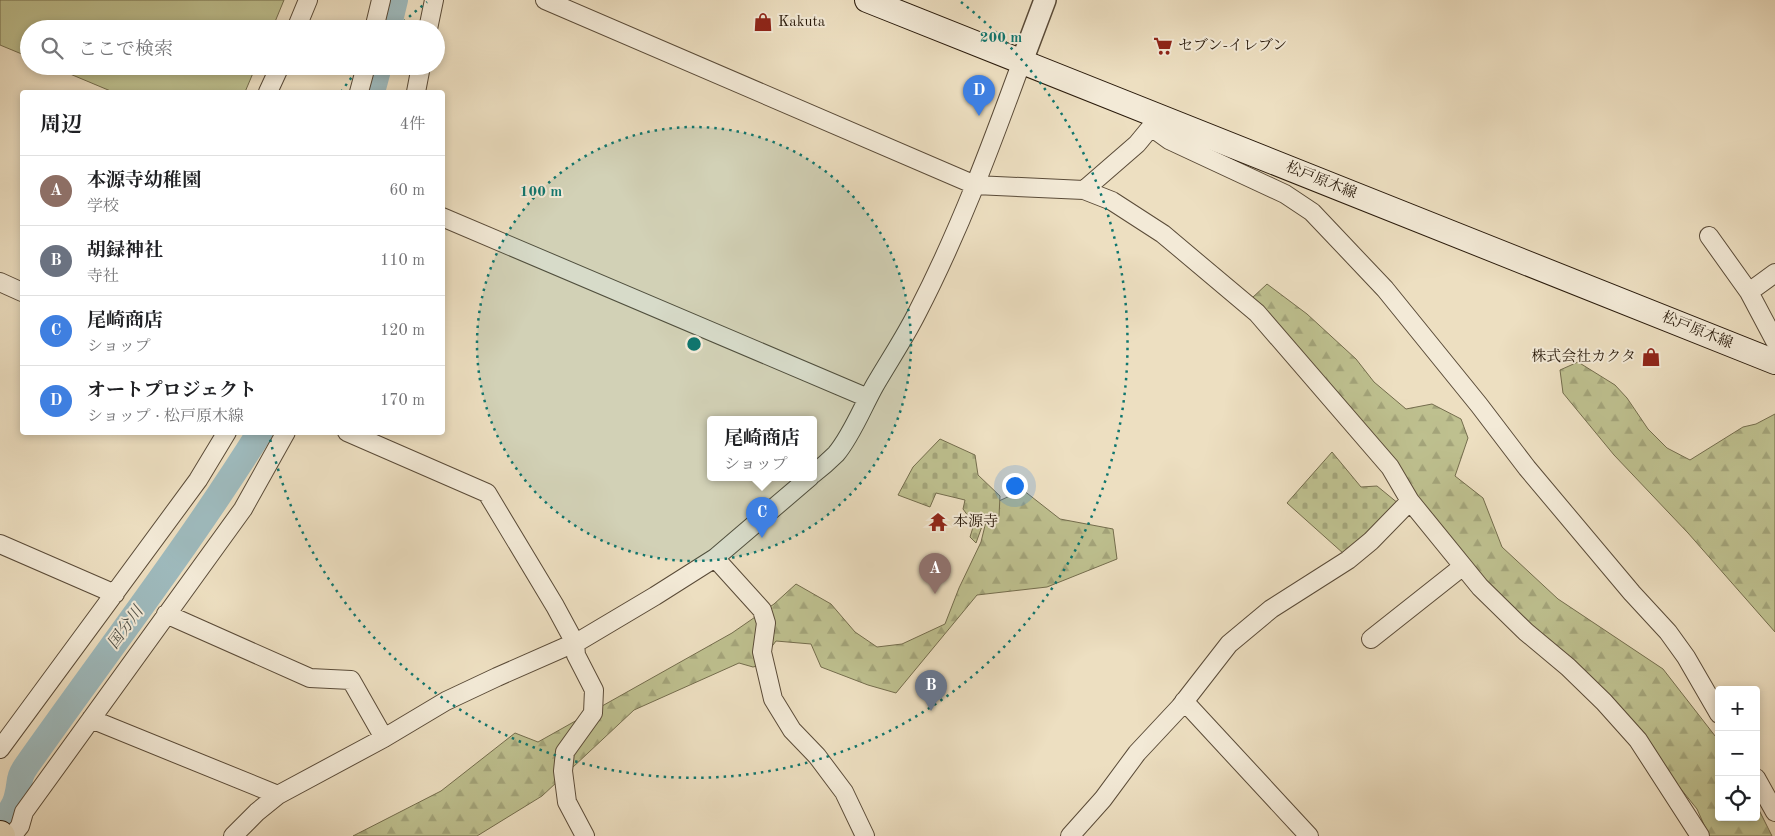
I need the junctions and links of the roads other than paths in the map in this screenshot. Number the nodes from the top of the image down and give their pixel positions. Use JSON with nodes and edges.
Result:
{"nodes":[{"id":1,"x":308,"y":0,"type":"edge"},
{"id":2,"x":381,"y":0,"type":"edge"},
{"id":3,"x":434,"y":0,"type":"edge"},
{"id":4,"x":545,"y":0,"type":"edge"},
{"id":5,"x":867,"y":0,"type":"edge"},
{"id":6,"x":1046,"y":0,"type":"edge"},
{"id":7,"x":300,"y":20,"type":"edge"},
{"id":8,"x":376,"y":20,"type":"edge"},
{"id":9,"x":430,"y":20,"type":"edge"},
{"id":10,"x":1022,"y":61,"type":"junction"},
{"id":11,"x":276,"y":75,"type":"edge"},
{"id":12,"x":364,"y":75,"type":"edge"},
{"id":13,"x":420,"y":75,"type":"edge"},
{"id":14,"x":269,"y":90,"type":"edge"},
{"id":15,"x":360,"y":90,"type":"edge"},
{"id":16,"x":416,"y":90,"type":"edge"},
{"id":17,"x":1153,"y":121,"type":"junction"},
{"id":18,"x":975,"y":185,"type":"junction"},
{"id":19,"x":1084,"y":190,"type":"junction"},
{"id":20,"x":445,"y":218,"type":"edge"},
{"id":21,"x":1709,"y":236,"type":"dead end"},
{"id":22,"x":1775,"y":273,"type":"edge"},
{"id":23,"x":0,"y":282,"type":"edge"},
{"id":24,"x":20,"y":291,"type":"edge"},
{"id":25,"x":1749,"y":292,"type":"junction"},
{"id":26,"x":1775,"y":341,"type":"edge"},
{"id":27,"x":1775,"y":362,"type":"edge"},
{"id":28,"x":868,"y":398,"type":"junction"},
{"id":29,"x":225,"y":435,"type":"edge"},
{"id":30,"x":284,"y":435,"type":"edge"},
{"id":31,"x":354,"y":435,"type":"edge"},
{"id":32,"x":817,"y":471,"type":"edge"},
{"id":33,"x":805,"y":481,"type":"edge"},
{"id":34,"x":1410,"y":502,"type":"junction"},
{"id":35,"x":0,"y":544,"type":"edge"},
{"id":36,"x":715,"y":558,"type":"junction"},
{"id":37,"x":1462,"y":567,"type":"junction"},
{"id":38,"x":115,"y":594,"type":"junction"},
{"id":39,"x":166,"y":614,"type":"junction"},
{"id":40,"x":1371,"y":639,"type":"dead end"},
{"id":41,"x":575,"y":643,"type":"junction"},
{"id":42,"x":1184,"y":701,"type":"junction"},
{"id":43,"x":1715,"y":707,"type":"edge"},
{"id":44,"x":91,"y":720,"type":"junction"},
{"id":45,"x":384,"y":738,"type":"junction"},
{"id":46,"x":0,"y":749,"type":"edge"},
{"id":47,"x":1760,"y":785,"type":"edge"},
{"id":48,"x":278,"y":795,"type":"junction"},
{"id":49,"x":1775,"y":812,"type":"edge"},
{"id":50,"x":862,"y":835,"type":"edge"},
{"id":51,"x":12,"y":836,"type":"edge"},
{"id":52,"x":233,"y":836,"type":"edge"},
{"id":53,"x":585,"y":836,"type":"edge"},
{"id":54,"x":1070,"y":836,"type":"edge"},
{"id":55,"x":1309,"y":836,"type":"edge"},
{"id":56,"x":1700,"y":836,"type":"edge"}],
"edges":[{"from":1,"to":7,"type":"street"},
{"from":2,"to":8,"type":"street"},
{"from":3,"to":9,"type":"street"},
{"from":4,"to":18,"type":"street"},
{"from":5,"to":10,"type":"main road","name":"松戸原木線"},
{"from":6,"to":10,"type":"street"},
{"from":10,"to":17,"type":"main road","name":"松戸原木線"},
{"from":10,"to":18,"type":"street"},
{"from":11,"to":14,"type":"street"},
{"from":12,"to":15,"type":"street"},
{"from":13,"to":16,"type":"street"},
{"from":17,"to":19,"type":"street"},
{"from":17,"to":27,"type":"main road","name":"松戸原木線"},
{"from":17,"to":43,"type":"street"},
{"from":18,"to":19,"type":"street"},
{"from":18,"to":28,"type":"street"},
{"from":19,"to":34,"type":"street"},
{"from":20,"to":28,"type":"street"},
{"from":21,"to":25,"type":"street"},
{"from":22,"to":25,"type":"street"},
{"from":23,"to":24,"type":"street"},
{"from":25,"to":26,"type":"street"},
{"from":28,"to":32,"type":"street"},
{"from":29,"to":38,"type":"street"},
{"from":30,"to":39,"type":"street"},
{"from":31,"to":41,"type":"street"},
{"from":33,"to":36,"type":"street"},
{"from":34,"to":37,"type":"street"},
{"from":34,"to":42,"type":"street"},
{"from":35,"to":38,"type":"street"},
{"from":36,"to":41,"type":"street"},
{"from":36,"to":50,"type":"street"},
{"from":37,"to":40,"type":"street"},
{"from":37,"to":56,"type":"street"},
{"from":38,"to":46,"type":"street"},
{"from":39,"to":44,"type":"street"},
{"from":39,"to":45,"type":"street"},
{"from":41,"to":45,"type":"street"},
{"from":41,"to":53,"type":"street"},
{"from":42,"to":54,"type":"street"},
{"from":42,"to":55,"type":"street"},
{"from":44,"to":48,"type":"street"},
{"from":44,"to":51,"type":"street"},
{"from":45,"to":48,"type":"street"},
{"from":47,"to":49,"type":"street"},
{"from":48,"to":52,"type":"street"}]}
